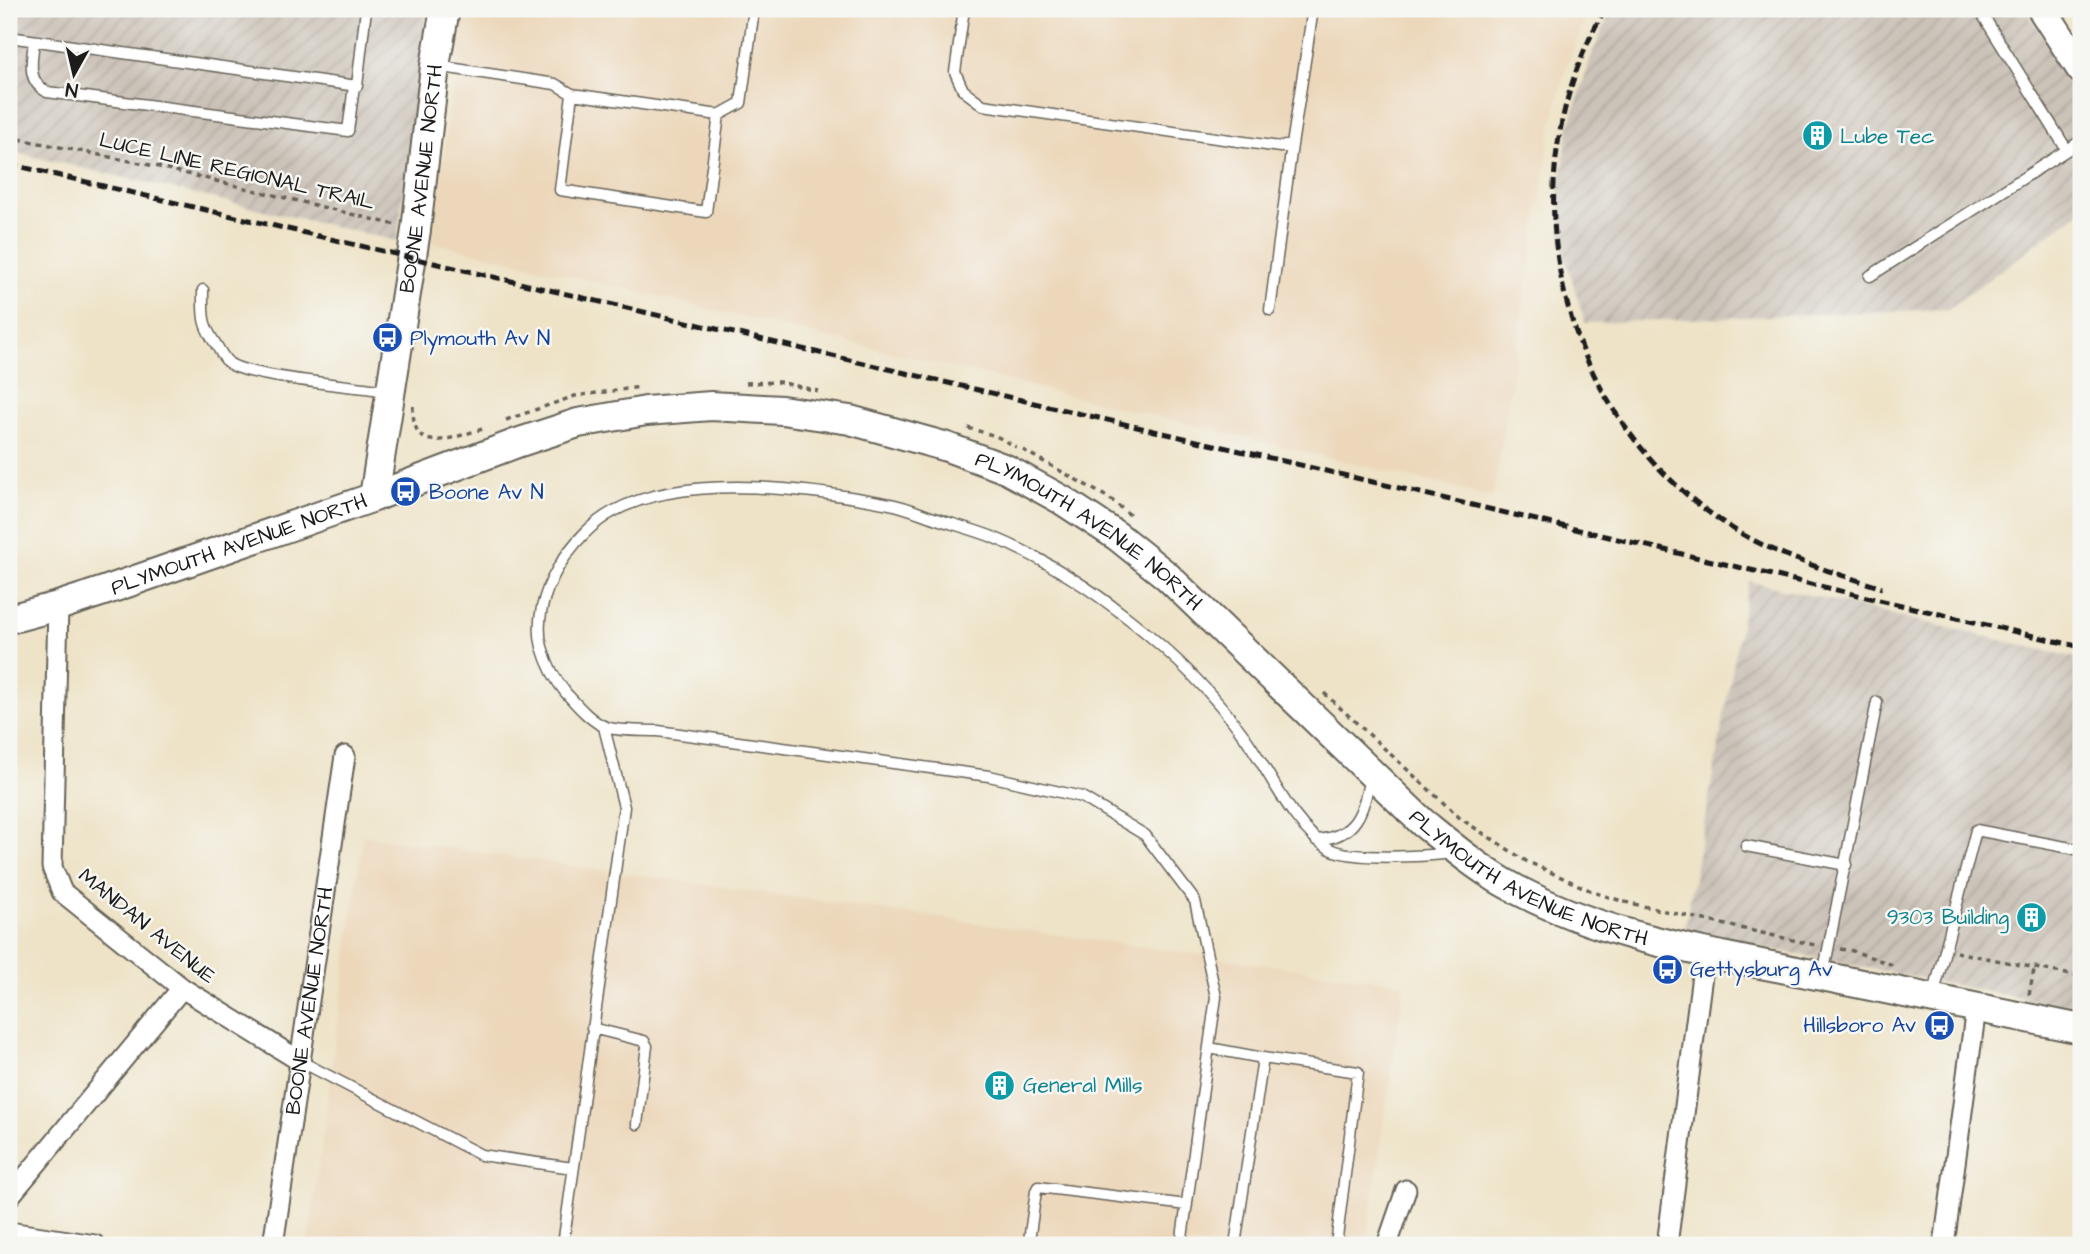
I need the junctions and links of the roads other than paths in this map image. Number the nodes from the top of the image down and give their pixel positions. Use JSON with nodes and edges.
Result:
{"nodes":[{"id":1,"x":366,"y":9,"type":"edge"},
{"id":2,"x":445,"y":9,"type":"edge"},
{"id":3,"x":754,"y":9,"type":"edge"},
{"id":4,"x":964,"y":9,"type":"edge"},
{"id":5,"x":1313,"y":9,"type":"edge"},
{"id":6,"x":1979,"y":9,"type":"edge"},
{"id":7,"x":2042,"y":9,"type":"edge"},
{"id":8,"x":9,"y":37,"type":"edge"},
{"id":9,"x":34,"y":41,"type":"junction"},
{"id":10,"x":435,"y":66,"type":"junction"},
{"id":11,"x":2081,"y":69,"type":"edge"},
{"id":12,"x":354,"y":86,"type":"junction"},
{"id":13,"x":572,"y":94,"type":"junction"},
{"id":14,"x":719,"y":115,"type":"junction"},
{"id":15,"x":2081,"y":141,"type":"edge"},
{"id":16,"x":1293,"y":145,"type":"junction"},
{"id":17,"x":2067,"y":150,"type":"junction"},
{"id":18,"x":1870,"y":275,"type":"dead end"},
{"id":19,"x":203,"y":290,"type":"dead end"},
{"id":20,"x":1270,"y":310,"type":"dead end"},
{"id":21,"x":402,"y":396,"type":"junction"},
{"id":22,"x":374,"y":497,"type":"junction"},
{"id":23,"x":58,"y":606,"type":"junction"},
{"id":24,"x":9,"y":619,"type":"edge"},
{"id":25,"x":1877,"y":702,"type":"dead end"},
{"id":26,"x":604,"y":727,"type":"junction"},
{"id":27,"x":345,"y":756,"type":"dead end"},
{"id":28,"x":1371,"y":773,"type":"junction"},
{"id":29,"x":1316,"y":840,"type":"junction"},
{"id":30,"x":1746,"y":846,"type":"dead end"},
{"id":31,"x":2081,"y":849,"type":"edge"},
{"id":32,"x":1460,"y":853,"type":"junction"},
{"id":33,"x":1846,"y":864,"type":"junction"},
{"id":34,"x":1705,"y":952,"type":"junction"},
{"id":35,"x":1823,"y":976,"type":"junction"},
{"id":36,"x":182,"y":988,"type":"junction"},
{"id":37,"x":1933,"y":999,"type":"junction"},
{"id":38,"x":1976,"y":1008,"type":"junction"},
{"id":39,"x":592,"y":1028,"type":"junction"},
{"id":40,"x":2081,"y":1029,"type":"edge"},
{"id":41,"x":1209,"y":1048,"type":"junction"},
{"id":42,"x":1263,"y":1058,"type":"junction"},
{"id":43,"x":300,"y":1061,"type":"junction"},
{"id":44,"x":637,"y":1124,"type":"dead end"},
{"id":45,"x":573,"y":1168,"type":"junction"},
{"id":46,"x":1406,"y":1190,"type":"dead end"},
{"id":47,"x":9,"y":1196,"type":"edge"},
{"id":48,"x":1187,"y":1205,"type":"junction"},
{"id":49,"x":9,"y":1232,"type":"edge"},
{"id":50,"x":95,"y":1245,"type":"edge"},
{"id":51,"x":274,"y":1245,"type":"edge"},
{"id":52,"x":562,"y":1245,"type":"edge"},
{"id":53,"x":1036,"y":1245,"type":"edge"},
{"id":54,"x":1181,"y":1245,"type":"edge"},
{"id":55,"x":1235,"y":1245,"type":"edge"},
{"id":56,"x":1336,"y":1245,"type":"edge"},
{"id":57,"x":1387,"y":1245,"type":"edge"},
{"id":58,"x":1667,"y":1245,"type":"edge"},
{"id":59,"x":1944,"y":1245,"type":"edge"}],
"edges":[{"from":1,"to":12,"type":"lane"},
{"from":2,"to":10,"type":"street","name":"BOONE AVENUE NORTH"},
{"from":3,"to":14,"type":"lane"},
{"from":4,"to":16,"type":"lane"},
{"from":5,"to":16,"type":"lane"},
{"from":6,"to":17,"type":"lane"},
{"from":7,"to":11,"type":"street"},
{"from":8,"to":9,"type":"lane"},
{"from":9,"to":12,"type":"lane"},
{"from":9,"to":12,"type":"lane"},
{"from":10,"to":13,"type":"lane"},
{"from":10,"to":21,"type":"street","name":"BOONE AVENUE NORTH"},
{"from":13,"to":14,"type":"lane"},
{"from":13,"to":14,"type":"lane"},
{"from":15,"to":17,"type":"lane"},
{"from":16,"to":20,"type":"lane"},
{"from":17,"to":18,"type":"lane"},
{"from":19,"to":21,"type":"lane"},
{"from":21,"to":22,"type":"street","name":"BOONE AVENUE NORTH"},
{"from":22,"to":23,"type":"street","name":"PLYMOUTH AVENUE NORTH"},
{"from":22,"to":28,"type":"street","name":"PLYMOUTH AVENUE NORTH"},
{"from":23,"to":24,"type":"street","name":"PLYMOUTH AVENUE NORTH"},
{"from":23,"to":36,"type":"street","name":"MANDAN AVENUE"},
{"from":25,"to":33,"type":"lane"},
{"from":26,"to":29,"type":"lane"},
{"from":26,"to":39,"type":"lane"},
{"from":26,"to":41,"type":"lane"},
{"from":27,"to":43,"type":"street","name":"BOONE AVENUE NORTH"},
{"from":28,"to":29,"type":"lane"},
{"from":28,"to":32,"type":"street","name":"PLYMOUTH AVENUE NORTH"},
{"from":29,"to":32,"type":"lane"},
{"from":30,"to":33,"type":"lane"},
{"from":31,"to":37,"type":"lane"},
{"from":32,"to":34,"type":"street","name":"PLYMOUTH AVENUE NORTH"},
{"from":33,"to":35,"type":"lane"},
{"from":34,"to":35,"type":"street","name":"PLYMOUTH AVENUE NORTH"},
{"from":34,"to":58,"type":"street"},
{"from":35,"to":37,"type":"street","name":"PLYMOUTH AVENUE NORTH"},
{"from":36,"to":43,"type":"street","name":"MANDAN AVENUE"},
{"from":36,"to":47,"type":"street"},
{"from":37,"to":38,"type":"street","name":"PLYMOUTH AVENUE NORTH"},
{"from":38,"to":40,"type":"street","name":"PLYMOUTH AVENUE NORTH"},
{"from":38,"to":59,"type":"street"},
{"from":39,"to":44,"type":"lane"},
{"from":39,"to":45,"type":"lane"},
{"from":41,"to":42,"type":"lane"},
{"from":41,"to":48,"type":"lane"},
{"from":42,"to":55,"type":"lane"},
{"from":42,"to":56,"type":"lane"},
{"from":43,"to":45,"type":"lane"},
{"from":43,"to":51,"type":"street","name":"BOONE AVENUE NORTH"},
{"from":45,"to":52,"type":"lane"},
{"from":46,"to":57,"type":"street"},
{"from":48,"to":53,"type":"lane"},
{"from":48,"to":54,"type":"lane"},
{"from":49,"to":50,"type":"street"}]}
